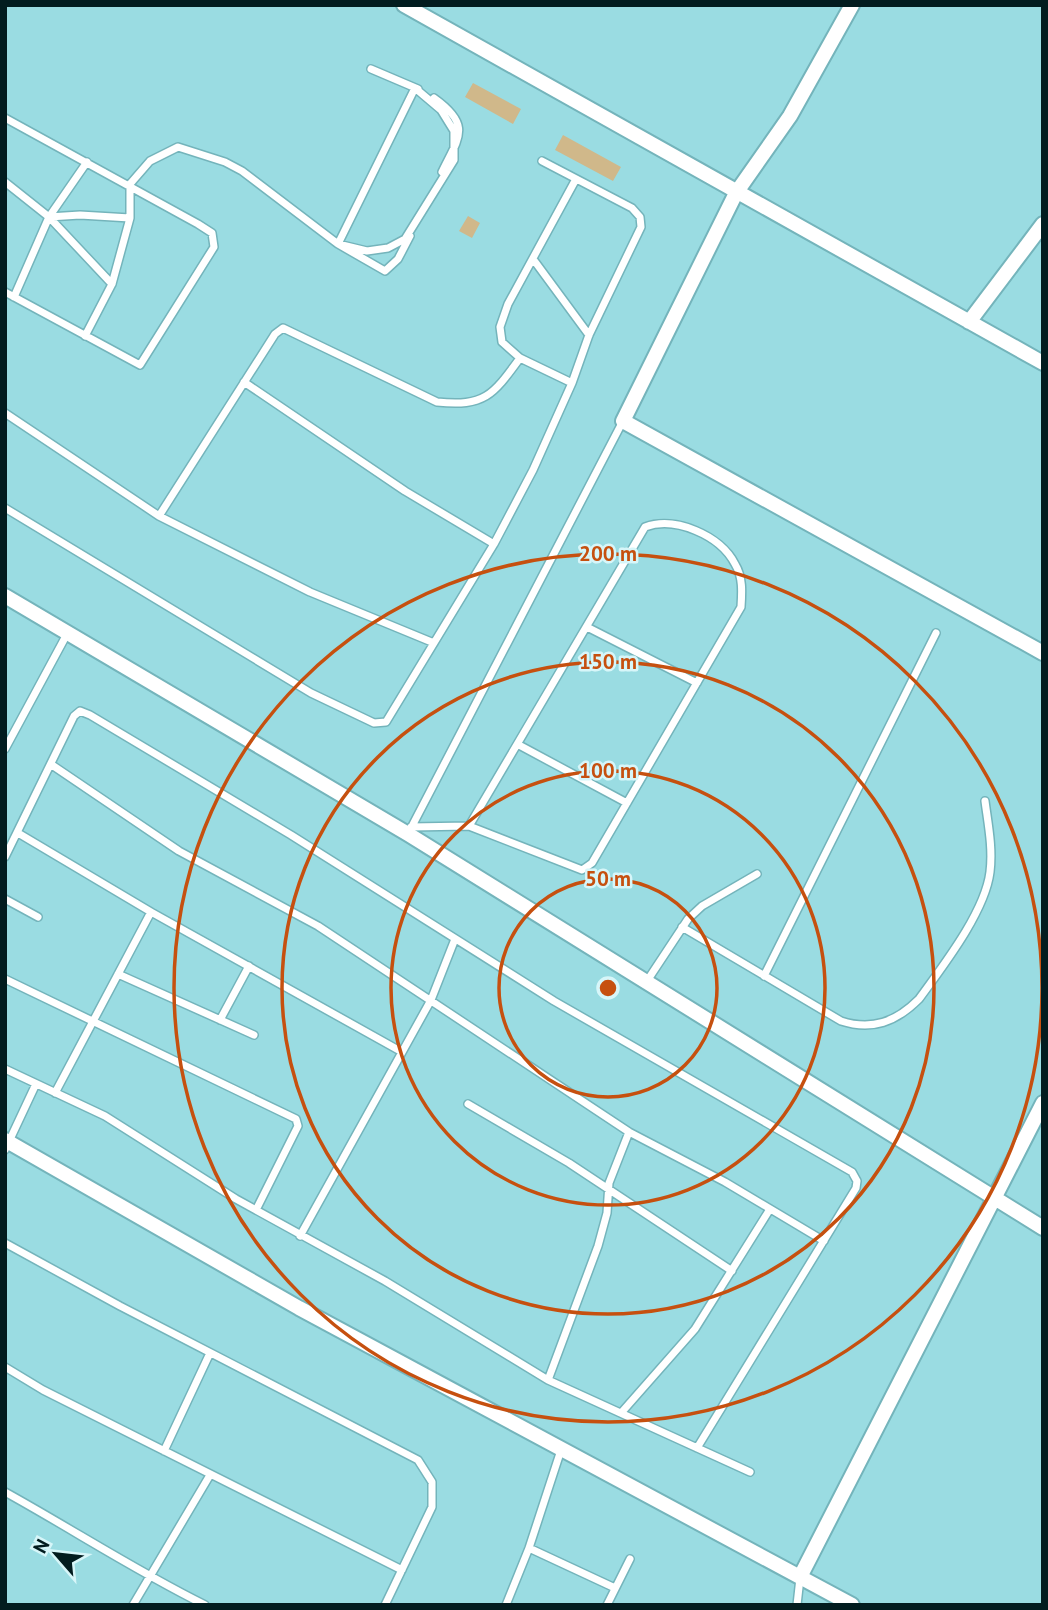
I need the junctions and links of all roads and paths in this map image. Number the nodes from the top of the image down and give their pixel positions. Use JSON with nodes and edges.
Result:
{"nodes":[{"id":1,"x":404,"y":5,"type":"edge"},
{"id":2,"x":852,"y":5,"type":"edge"},
{"id":3,"x":371,"y":69,"type":"dead end"},
{"id":4,"x":415,"y":88,"type":"junction"},
{"id":5,"x":5,"y":118,"type":"edge"},
{"id":6,"x":542,"y":161,"type":"dead end"},
{"id":7,"x":87,"y":162,"type":"junction"},
{"id":8,"x":576,"y":179,"type":"junction"},
{"id":9,"x":5,"y":182,"type":"edge"},
{"id":10,"x":130,"y":184,"type":"junction"},
{"id":11,"x":736,"y":193,"type":"junction"},
{"id":12,"x":49,"y":217,"type":"junction"},
{"id":13,"x":130,"y":218,"type":"junction"},
{"id":14,"x":1043,"y":224,"type":"edge"},
{"id":15,"x":338,"y":244,"type":"junction"},
{"id":16,"x":533,"y":259,"type":"junction"},
{"id":17,"x":112,"y":284,"type":"junction"},
{"id":18,"x":5,"y":292,"type":"edge"},
{"id":19,"x":14,"y":297,"type":"junction"},
{"id":20,"x":969,"y":322,"type":"junction"},
{"id":21,"x":589,"y":335,"type":"junction"},
{"id":22,"x":85,"y":336,"type":"junction"},
{"id":23,"x":520,"y":358,"type":"junction"},
{"id":24,"x":1043,"y":363,"type":"edge"},
{"id":25,"x":244,"y":382,"type":"junction"},
{"id":26,"x":572,"y":383,"type":"junction"},
{"id":27,"x":5,"y":413,"type":"edge"},
{"id":28,"x":623,"y":421,"type":"junction"},
{"id":29,"x":5,"y":508,"type":"edge"},
{"id":30,"x":159,"y":516,"type":"junction"},
{"id":31,"x":494,"y":544,"type":"junction"},
{"id":32,"x":5,"y":596,"type":"edge"},
{"id":33,"x":587,"y":626,"type":"junction"},
{"id":34,"x":936,"y":633,"type":"dead end"},
{"id":35,"x":67,"y":634,"type":"junction"},
{"id":36,"x":434,"y":643,"type":"junction"},
{"id":37,"x":1043,"y":653,"type":"edge"},
{"id":38,"x":697,"y":683,"type":"junction"},
{"id":39,"x":519,"y":745,"type":"junction"},
{"id":40,"x":5,"y":749,"type":"edge"},
{"id":41,"x":51,"y":765,"type":"junction"},
{"id":42,"x":985,"y":801,"type":"dead end"},
{"id":43,"x":627,"y":803,"type":"junction"},
{"id":44,"x":469,"y":826,"type":"junction"},
{"id":45,"x":410,"y":830,"type":"junction"},
{"id":46,"x":18,"y":834,"type":"junction"},
{"id":47,"x":5,"y":857,"type":"edge"},
{"id":48,"x":758,"y":874,"type":"dead end"},
{"id":49,"x":5,"y":899,"type":"edge"},
{"id":50,"x":151,"y":912,"type":"junction"},
{"id":51,"x":38,"y":917,"type":"dead end"},
{"id":52,"x":682,"y":928,"type":"junction"},
{"id":53,"x":455,"y":939,"type":"junction"},
{"id":54,"x":249,"y":966,"type":"junction"},
{"id":55,"x":118,"y":974,"type":"junction"},
{"id":56,"x":764,"y":976,"type":"junction"},
{"id":57,"x":5,"y":979,"type":"edge"},
{"id":58,"x":647,"y":981,"type":"junction"},
{"id":59,"x":431,"y":1000,"type":"junction"},
{"id":60,"x":220,"y":1020,"type":"junction"},
{"id":61,"x":93,"y":1021,"type":"junction"},
{"id":62,"x":254,"y":1035,"type":"dead end"},
{"id":63,"x":402,"y":1052,"type":"junction"},
{"id":64,"x":5,"y":1069,"type":"edge"},
{"id":65,"x":35,"y":1086,"type":"junction"},
{"id":66,"x":55,"y":1093,"type":"junction"},
{"id":67,"x":1043,"y":1103,"type":"edge"},
{"id":68,"x":468,"y":1104,"type":"dead end"},
{"id":69,"x":629,"y":1132,"type":"junction"},
{"id":70,"x":7,"y":1144,"type":"edge"},
{"id":71,"x":608,"y":1191,"type":"junction"},
{"id":72,"x":993,"y":1199,"type":"junction"},
{"id":73,"x":770,"y":1209,"type":"junction"},
{"id":74,"x":256,"y":1210,"type":"junction"},
{"id":75,"x":1043,"y":1228,"type":"edge"},
{"id":76,"x":300,"y":1236,"type":"junction"},
{"id":77,"x":824,"y":1241,"type":"junction"},
{"id":78,"x":5,"y":1242,"type":"edge"},
{"id":79,"x":732,"y":1271,"type":"junction"},
{"id":80,"x":210,"y":1353,"type":"junction"},
{"id":81,"x":5,"y":1367,"type":"edge"},
{"id":82,"x":548,"y":1380,"type":"junction"},
{"id":83,"x":621,"y":1413,"type":"junction"},
{"id":84,"x":697,"y":1448,"type":"junction"},
{"id":85,"x":561,"y":1450,"type":"junction"},
{"id":86,"x":164,"y":1451,"type":"junction"},
{"id":87,"x":750,"y":1472,"type":"dead end"},
{"id":88,"x":210,"y":1475,"type":"junction"},
{"id":89,"x":5,"y":1492,"type":"edge"},
{"id":90,"x":529,"y":1548,"type":"junction"},
{"id":91,"x":629,"y":1559,"type":"dead end"},
{"id":92,"x":402,"y":1570,"type":"junction"},
{"id":93,"x":149,"y":1577,"type":"junction"},
{"id":94,"x":800,"y":1577,"type":"junction"},
{"id":95,"x":615,"y":1588,"type":"junction"},
{"id":96,"x":133,"y":1605,"type":"edge"},
{"id":97,"x":205,"y":1605,"type":"edge"},
{"id":98,"x":385,"y":1605,"type":"edge"},
{"id":99,"x":506,"y":1605,"type":"edge"},
{"id":100,"x":607,"y":1605,"type":"edge"},
{"id":101,"x":797,"y":1605,"type":"edge"},
{"id":102,"x":852,"y":1605,"type":"edge"}],
"edges":[{"from":1,"to":11,"type":"street"},
{"from":2,"to":11,"type":"street"},
{"from":3,"to":4,"type":"lane"},
{"from":4,"to":15,"type":"lane"},
{"from":4,"to":15,"type":"lane"},
{"from":4,"to":15,"type":"lane"},
{"from":5,"to":7,"type":"lane"},
{"from":6,"to":8,"type":"lane"},
{"from":7,"to":10,"type":"lane"},
{"from":7,"to":12,"type":"lane"},
{"from":8,"to":16,"type":"lane"},
{"from":8,"to":21,"type":"lane"},
{"from":9,"to":12,"type":"lane"},
{"from":10,"to":13,"type":"lane"},
{"from":10,"to":15,"type":"lane"},
{"from":10,"to":22,"type":"lane"},
{"from":11,"to":20,"type":"street"},
{"from":11,"to":28,"type":"street"},
{"from":12,"to":13,"type":"lane"},
{"from":12,"to":17,"type":"lane"},
{"from":12,"to":19,"type":"lane"},
{"from":13,"to":17,"type":"lane"},
{"from":14,"to":20,"type":"street"},
{"from":16,"to":21,"type":"lane"},
{"from":16,"to":23,"type":"lane"},
{"from":17,"to":22,"type":"lane"},
{"from":18,"to":19,"type":"lane"},
{"from":19,"to":22,"type":"lane"},
{"from":20,"to":24,"type":"street"},
{"from":21,"to":26,"type":"lane"},
{"from":23,"to":25,"type":"lane"},
{"from":23,"to":26,"type":"lane"},
{"from":25,"to":30,"type":"lane"},
{"from":25,"to":31,"type":"lane"},
{"from":26,"to":31,"type":"lane"},
{"from":27,"to":30,"type":"lane"},
{"from":28,"to":37,"type":"street"},
{"from":28,"to":45,"type":"lane"},
{"from":29,"to":36,"type":"lane"},
{"from":30,"to":36,"type":"lane"},
{"from":31,"to":36,"type":"lane"},
{"from":32,"to":35,"type":"street"},
{"from":33,"to":38,"type":"lane"},
{"from":33,"to":38,"type":"lane"},
{"from":33,"to":39,"type":"lane"},
{"from":34,"to":56,"type":"lane"},
{"from":35,"to":40,"type":"lane"},
{"from":35,"to":45,"type":"street"},
{"from":38,"to":43,"type":"lane"},
{"from":39,"to":43,"type":"lane"},
{"from":39,"to":44,"type":"lane"},
{"from":41,"to":46,"type":"lane"},
{"from":41,"to":53,"type":"lane"},
{"from":41,"to":59,"type":"lane"},
{"from":42,"to":56,"type":"lane"},
{"from":43,"to":44,"type":"lane"},
{"from":44,"to":45,"type":"lane"},
{"from":45,"to":58,"type":"street"},
{"from":46,"to":47,"type":"lane"},
{"from":46,"to":50,"type":"lane"},
{"from":48,"to":52,"type":"lane"},
{"from":49,"to":51,"type":"lane"},
{"from":50,"to":54,"type":"lane"},
{"from":50,"to":55,"type":"lane"},
{"from":52,"to":56,"type":"lane"},
{"from":52,"to":58,"type":"lane"},
{"from":53,"to":59,"type":"lane"},
{"from":53,"to":77,"type":"lane"},
{"from":54,"to":60,"type":"lane"},
{"from":54,"to":63,"type":"lane"},
{"from":55,"to":60,"type":"lane"},
{"from":55,"to":61,"type":"lane"},
{"from":57,"to":61,"type":"lane"},
{"from":58,"to":72,"type":"street"},
{"from":59,"to":63,"type":"lane"},
{"from":59,"to":69,"type":"lane"},
{"from":60,"to":62,"type":"lane"},
{"from":61,"to":66,"type":"lane"},
{"from":61,"to":74,"type":"lane"},
{"from":63,"to":76,"type":"lane"},
{"from":64,"to":65,"type":"lane"},
{"from":65,"to":66,"type":"lane"},
{"from":65,"to":70,"type":"lane"},
{"from":66,"to":74,"type":"lane"},
{"from":67,"to":72,"type":"street"},
{"from":68,"to":71,"type":"lane"},
{"from":69,"to":71,"type":"lane"},
{"from":69,"to":73,"type":"lane"},
{"from":70,"to":85,"type":"street"},
{"from":71,"to":79,"type":"lane"},
{"from":71,"to":82,"type":"lane"},
{"from":72,"to":75,"type":"street"},
{"from":72,"to":94,"type":"street"},
{"from":73,"to":77,"type":"lane"},
{"from":73,"to":79,"type":"lane"},
{"from":74,"to":76,"type":"lane"},
{"from":76,"to":82,"type":"lane"},
{"from":77,"to":84,"type":"lane"},
{"from":78,"to":80,"type":"lane"},
{"from":79,"to":83,"type":"lane"},
{"from":80,"to":86,"type":"lane"},
{"from":80,"to":92,"type":"lane"},
{"from":81,"to":86,"type":"lane"},
{"from":82,"to":83,"type":"lane"},
{"from":83,"to":84,"type":"lane"},
{"from":84,"to":87,"type":"lane"},
{"from":85,"to":90,"type":"lane"},
{"from":85,"to":94,"type":"street"},
{"from":86,"to":88,"type":"lane"},
{"from":88,"to":92,"type":"lane"},
{"from":88,"to":93,"type":"lane"},
{"from":89,"to":93,"type":"lane"},
{"from":90,"to":95,"type":"lane"},
{"from":90,"to":99,"type":"lane"},
{"from":91,"to":95,"type":"lane"},
{"from":92,"to":98,"type":"lane"},
{"from":93,"to":96,"type":"lane"},
{"from":93,"to":97,"type":"lane"},
{"from":94,"to":101,"type":"lane"},
{"from":94,"to":102,"type":"street"},
{"from":95,"to":100,"type":"lane"}]}
